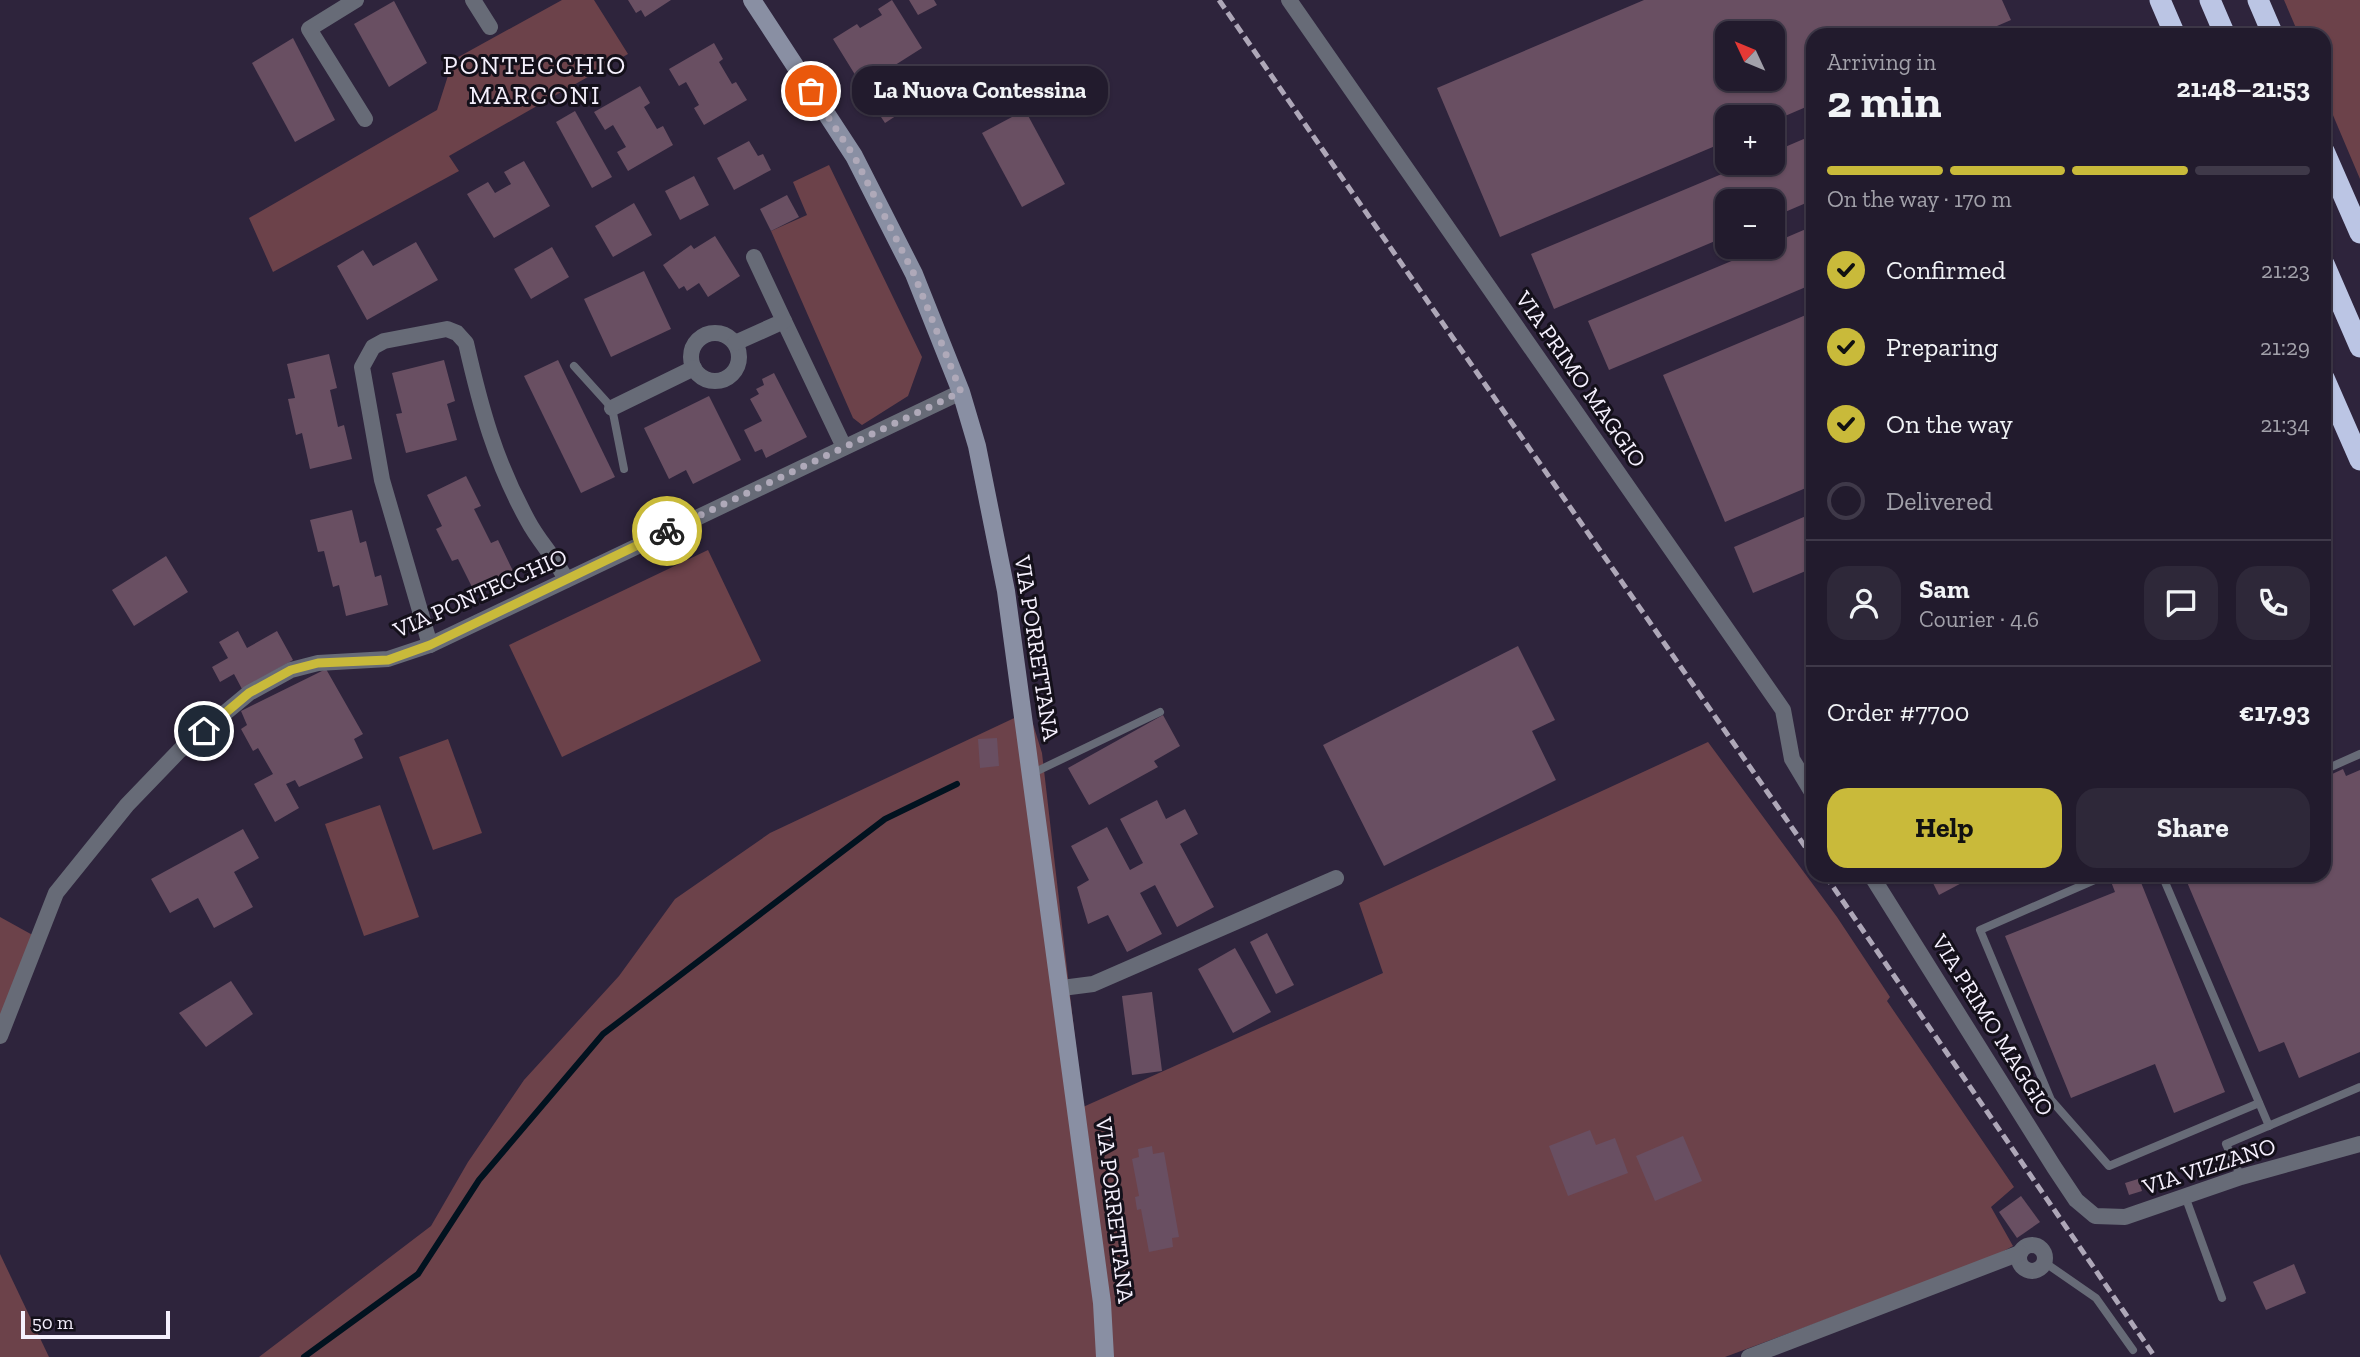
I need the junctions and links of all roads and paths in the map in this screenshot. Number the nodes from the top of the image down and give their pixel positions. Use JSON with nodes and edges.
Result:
{"nodes":[{"id":1,"x":356,"y":0,"type":"edge"},
{"id":2,"x":473,"y":0,"type":"edge"},
{"id":3,"x":752,"y":0,"type":"edge"},
{"id":4,"x":1289,"y":0,"type":"edge"},
{"id":5,"x":2160,"y":0,"type":"edge"},
{"id":6,"x":2210,"y":0,"type":"edge"},
{"id":7,"x":2258,"y":0,"type":"edge"},
{"id":8,"x":490,"y":27,"type":"dead end"},
{"id":9,"x":2172,"y":28,"type":"edge"},
{"id":10,"x":2222,"y":28,"type":"edge"},
{"id":11,"x":2270,"y":28,"type":"edge"},
{"id":12,"x":365,"y":119,"type":"dead end"},
{"id":13,"x":2331,"y":167,"type":"edge"},
{"id":14,"x":2360,"y":233,"type":"edge"},
{"id":15,"x":754,"y":257,"type":"dead end"},
{"id":16,"x":2331,"y":280,"type":"edge"},
{"id":17,"x":784,"y":321,"type":"junction"},
{"id":18,"x":735,"y":343,"type":"junction"},
{"id":19,"x":2360,"y":347,"type":"edge"},
{"id":20,"x":574,"y":366,"type":"dead end"},
{"id":21,"x":694,"y":368,"type":"junction"},
{"id":22,"x":961,"y":392,"type":"junction"},
{"id":23,"x":2331,"y":394,"type":"edge"},
{"id":24,"x":612,"y":408,"type":"junction"},
{"id":25,"x":844,"y":447,"type":"junction"},
{"id":26,"x":2360,"y":460,"type":"edge"},
{"id":27,"x":624,"y":469,"type":"dead end"},
{"id":28,"x":565,"y":580,"type":"junction"},
{"id":29,"x":430,"y":645,"type":"junction"},
{"id":30,"x":1160,"y":712,"type":"dead end"},
{"id":31,"x":2360,"y":754,"type":"edge"},
{"id":32,"x":2331,"y":766,"type":"edge"},
{"id":33,"x":1031,"y":774,"type":"junction"},
{"id":34,"x":1806,"y":782,"type":"edge"},
{"id":35,"x":1336,"y":877,"type":"dead end"},
{"id":36,"x":1875,"y":882,"type":"edge"},
{"id":37,"x":2090,"y":882,"type":"edge"},
{"id":38,"x":2164,"y":882,"type":"edge"},
{"id":39,"x":1062,"y":988,"type":"junction"},
{"id":40,"x":0,"y":1036,"type":"edge"},
{"id":41,"x":2360,"y":1087,"type":"edge"},
{"id":42,"x":2259,"y":1103,"type":"junction"},
{"id":43,"x":2269,"y":1126,"type":"junction"},
{"id":44,"x":2360,"y":1144,"type":"edge"},
{"id":45,"x":2241,"y":1177,"type":"junction"},
{"id":46,"x":2185,"y":1196,"type":"junction"},
{"id":47,"x":2076,"y":1200,"type":"joint"},
{"id":48,"x":2044,"y":1262,"type":"joint"},
{"id":49,"x":2222,"y":1298,"type":"dead end"},
{"id":50,"x":2133,"y":1350,"type":"dead end"},
{"id":51,"x":1105,"y":1357,"type":"edge"},
{"id":52,"x":1749,"y":1357,"type":"edge"}],
"edges":[{"from":1,"to":12,"type":"street"},
{"from":2,"to":8,"type":"street"},
{"from":3,"to":22,"type":"main road","name":"VIA PORRETTANA"},
{"from":4,"to":34,"type":"street","name":"VIA PRIMO MAGGIO"},
{"from":5,"to":9,"type":"highway"},
{"from":6,"to":10,"type":"highway"},
{"from":7,"to":11,"type":"highway"},
{"from":13,"to":14,"type":"highway"},
{"from":15,"to":17,"type":"street"},
{"from":16,"to":19,"type":"highway"},
{"from":17,"to":18,"type":"street"},
{"from":17,"to":25,"type":"street"},
{"from":18,"to":21,"type":"street"},
{"from":18,"to":21,"type":"street"},
{"from":20,"to":24,"type":"lane"},
{"from":21,"to":24,"type":"street"},
{"from":22,"to":25,"type":"street","name":"VIA PONTECCHIO"},
{"from":22,"to":33,"type":"main road","name":"VIA PORRETTANA"},
{"from":23,"to":26,"type":"highway"},
{"from":24,"to":27,"type":"lane"},
{"from":25,"to":28,"type":"street","name":"VIA PONTECCHIO"},
{"from":28,"to":29,"type":"street","name":"VIA PONTECCHIO"},
{"from":28,"to":29,"type":"street"},
{"from":29,"to":40,"type":"street","name":"VIA PONTECCHIO"},
{"from":30,"to":33,"type":"lane"},
{"from":31,"to":32,"type":"lane"},
{"from":33,"to":39,"type":"main road","name":"VIA PORRETTANA"},
{"from":35,"to":39,"type":"street"},
{"from":36,"to":47,"type":"street","name":"VIA PRIMO MAGGIO"},
{"from":37,"to":42,"type":"lane"},
{"from":38,"to":42,"type":"lane"},
{"from":39,"to":51,"type":"main road","name":"VIA PORRETTANA"},
{"from":41,"to":43,"type":"lane"},
{"from":42,"to":43,"type":"lane"},
{"from":43,"to":45,"type":"lane"},
{"from":44,"to":45,"type":"street","name":"VIA VIZZANO"},
{"from":45,"to":46,"type":"street","name":"VIA VIZZANO"},
{"from":46,"to":47,"type":"street","name":"VIA VIZZANO"},
{"from":46,"to":49,"type":"lane"},
{"from":48,"to":50,"type":"lane"},
{"from":48,"to":52,"type":"street"}]}
